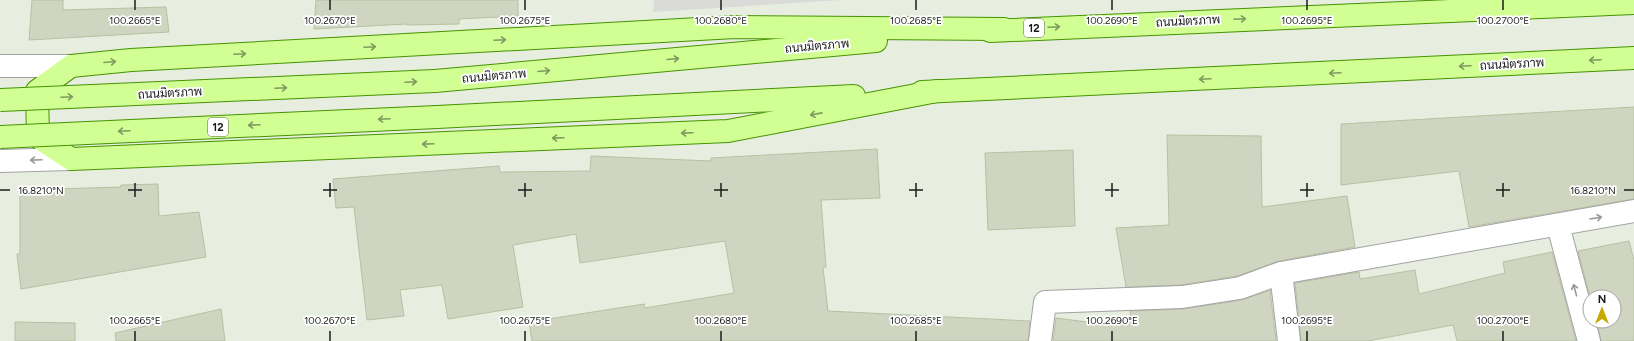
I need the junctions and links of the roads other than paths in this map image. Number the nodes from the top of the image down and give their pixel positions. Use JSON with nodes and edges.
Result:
{"nodes":[{"id":1,"x":1634,"y":3,"type":"edge"},
{"id":2,"x":1383,"y":6,"type":"edge"},
{"id":3,"x":1004,"y":29,"type":"junction"},
{"id":4,"x":1634,"y":58,"type":"edge"},
{"id":5,"x":0,"y":66,"type":"edge"},
{"id":6,"x":71,"y":66,"type":"junction"},
{"id":7,"x":937,"y":92,"type":"junction"},
{"id":8,"x":0,"y":100,"type":"edge"},
{"id":9,"x":0,"y":137,"type":"edge"},
{"id":10,"x":71,"y":159,"type":"junction"},
{"id":11,"x":0,"y":161,"type":"edge"},
{"id":12,"x":1634,"y":211,"type":"edge"},
{"id":13,"x":1558,"y":225,"type":"junction"},
{"id":14,"x":1281,"y":273,"type":"junction"},
{"id":15,"x":1040,"y":341,"type":"edge"},
{"id":16,"x":1289,"y":341,"type":"edge"},
{"id":17,"x":1589,"y":341,"type":"edge"}],
"edges":[{"from":1,"to":2,"type":"main road","name":"ถนนมิตรภาพ","number":"12"},
{"from":3,"to":2,"type":"main road","name":"ถนนมิตรภาพ","number":"12","one_way":true},
{"from":6,"to":3,"type":"main road","one_way":true},
{"from":8,"to":3,"type":"main road","name":"ถนนมิตรภาพ","number":"12","one_way":true,"bridge":true},
{"from":4,"to":7,"type":"main road","name":"ถนนมิตรภาพ","number":"12","one_way":true},
{"from":5,"to":6,"type":"street"},
{"from":6,"to":10,"type":"main road"},
{"from":7,"to":9,"type":"main road","name":"ถนนมิตรภาพ","number":"12","one_way":true,"bridge":true},
{"from":7,"to":10,"type":"main road","one_way":true},
{"from":10,"to":11,"type":"street","one_way":true},
{"from":13,"to":12,"type":"street","one_way":true},
{"from":13,"to":14,"type":"street"},
{"from":17,"to":13,"type":"street","one_way":true},
{"from":14,"to":15,"type":"street"},
{"from":14,"to":16,"type":"street"}]}
